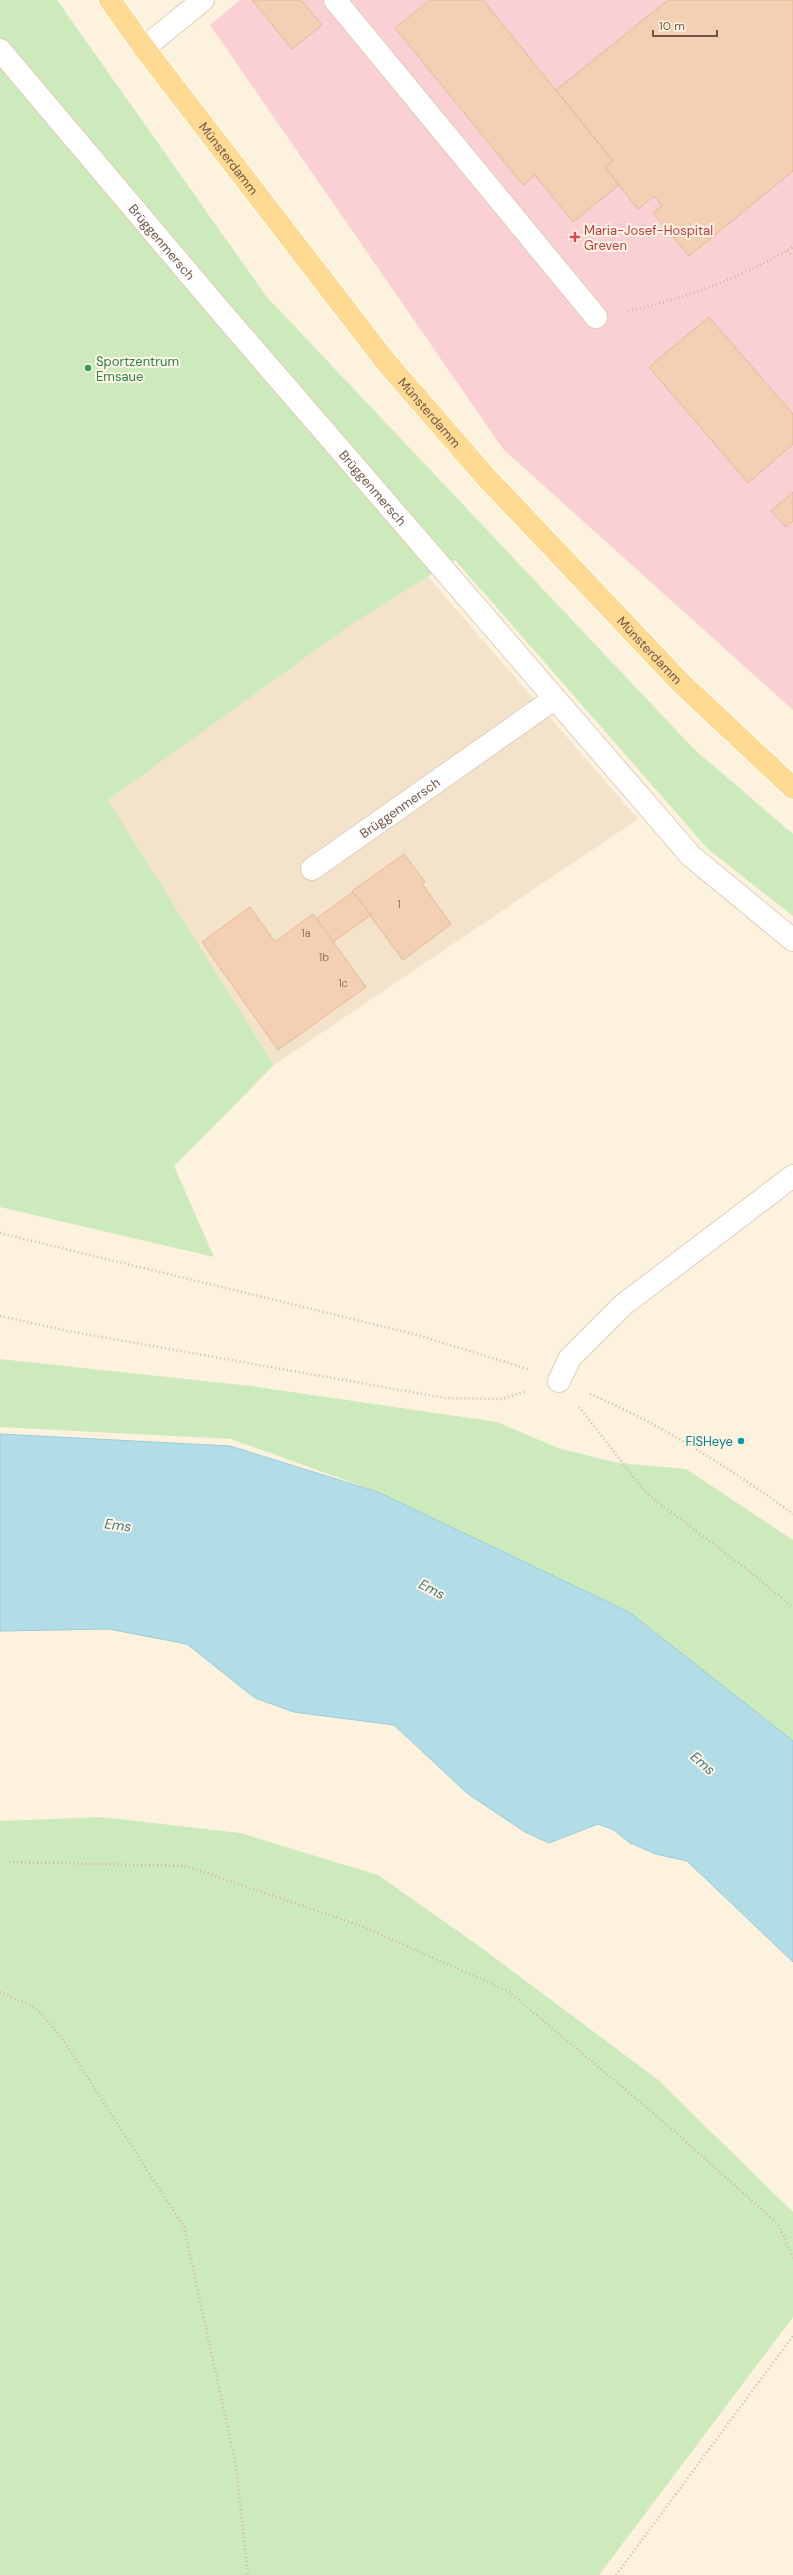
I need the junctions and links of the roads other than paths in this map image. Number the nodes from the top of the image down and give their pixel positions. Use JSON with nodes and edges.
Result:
{"nodes":[{"id":1,"x":110,"y":0,"type":"edge"},
{"id":2,"x":203,"y":0,"type":"edge"},
{"id":3,"x":335,"y":0,"type":"edge"},
{"id":4,"x":144,"y":48,"type":"junction"},
{"id":5,"x":0,"y":50,"type":"edge"},
{"id":6,"x":596,"y":317,"type":"road end"},
{"id":7,"x":554,"y":699,"type":"junction"},
{"id":8,"x":793,"y":788,"type":"edge"},
{"id":9,"x":312,"y":869,"type":"dead end"},
{"id":10,"x":793,"y":940,"type":"edge"},
{"id":11,"x":793,"y":1176,"type":"edge"},
{"id":12,"x":559,"y":1380,"type":"road end"}],
"edges":[{"from":1,"to":4,"type":"main road","name":"Münsterdamm"},
{"from":2,"to":4,"type":"street"},
{"from":3,"to":6,"type":"street"},
{"from":4,"to":8,"type":"main road","name":"Münsterdamm"},
{"from":5,"to":7,"type":"street","name":"Brüggenmersch"},
{"from":7,"to":9,"type":"street","name":"Brüggenmersch"},
{"from":7,"to":10,"type":"street"},
{"from":11,"to":12,"type":"street"}]}
